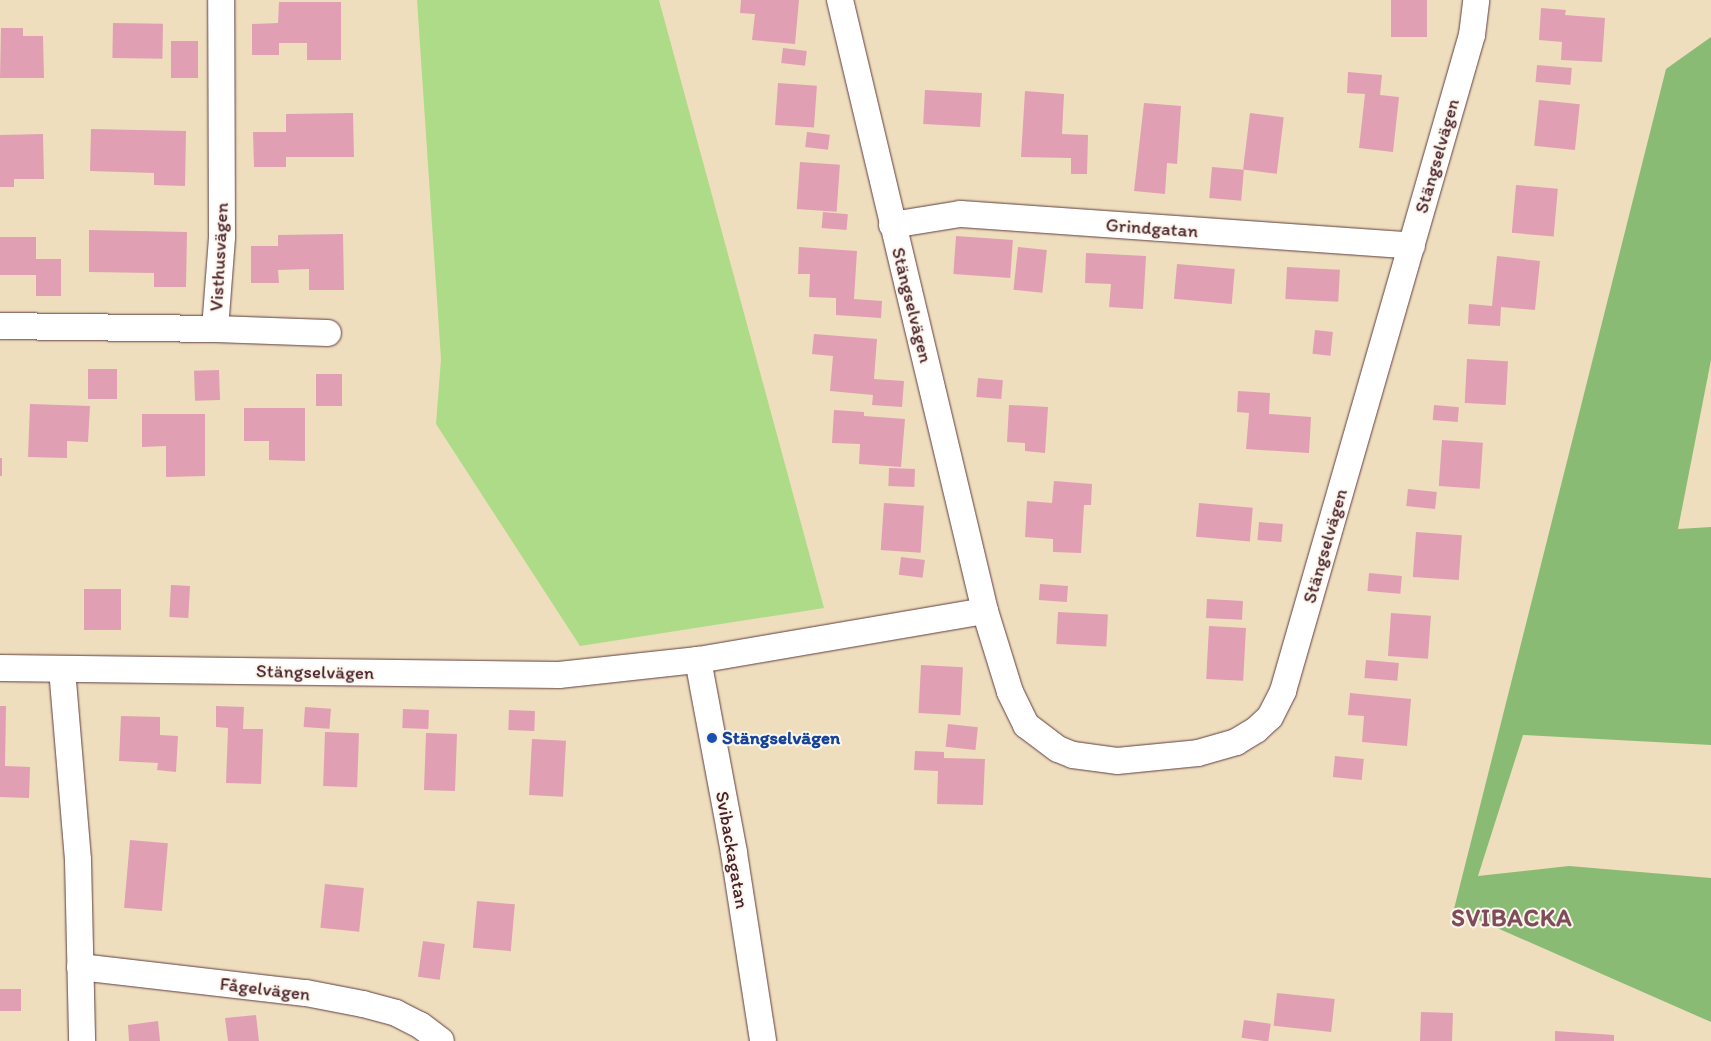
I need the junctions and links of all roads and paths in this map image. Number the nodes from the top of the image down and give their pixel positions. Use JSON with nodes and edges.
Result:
{"nodes":[{"id":1,"x":221,"y":0,"type":"edge"},
{"id":2,"x":840,"y":0,"type":"edge"},
{"id":3,"x":1476,"y":0,"type":"edge"},
{"id":4,"x":892,"y":225,"type":"junction"},
{"id":5,"x":1412,"y":246,"type":"junction"},
{"id":6,"x":0,"y":326,"type":"edge"},
{"id":7,"x":215,"y":329,"type":"junction"},
{"id":8,"x":328,"y":333,"type":"dead end"},
{"id":9,"x":985,"y":611,"type":"junction"},
{"id":10,"x":698,"y":660,"type":"junction"},
{"id":11,"x":0,"y":668,"type":"edge"},
{"id":12,"x":62,"y":670,"type":"junction"},
{"id":13,"x":80,"y":966,"type":"junction"},
{"id":14,"x":82,"y":1041,"type":"edge"},
{"id":15,"x":441,"y":1041,"type":"edge"},
{"id":16,"x":763,"y":1041,"type":"edge"}],
"edges":[{"from":1,"to":7,"type":"street","name":"Visthusvägen"},
{"from":2,"to":4,"type":"street","name":"Stängselvägen"},
{"from":3,"to":5,"type":"street","name":"Stängselvägen"},
{"from":4,"to":5,"type":"street","name":"Grindgatan"},
{"from":4,"to":9,"type":"street","name":"Stängselvägen"},
{"from":5,"to":9,"type":"street","name":"Stängselvägen"},
{"from":6,"to":7,"type":"street","name":"Visthusvägen"},
{"from":7,"to":8,"type":"street"},
{"from":9,"to":10,"type":"street","name":"Stängselvägen"},
{"from":10,"to":12,"type":"street","name":"Stängselvägen"},
{"from":10,"to":16,"type":"street","name":"Svibackagatan"},
{"from":11,"to":12,"type":"street","name":"Stängselvägen"},
{"from":12,"to":13,"type":"street"},
{"from":13,"to":14,"type":"street"},
{"from":13,"to":15,"type":"street","name":"Fågelvägen"}]}
